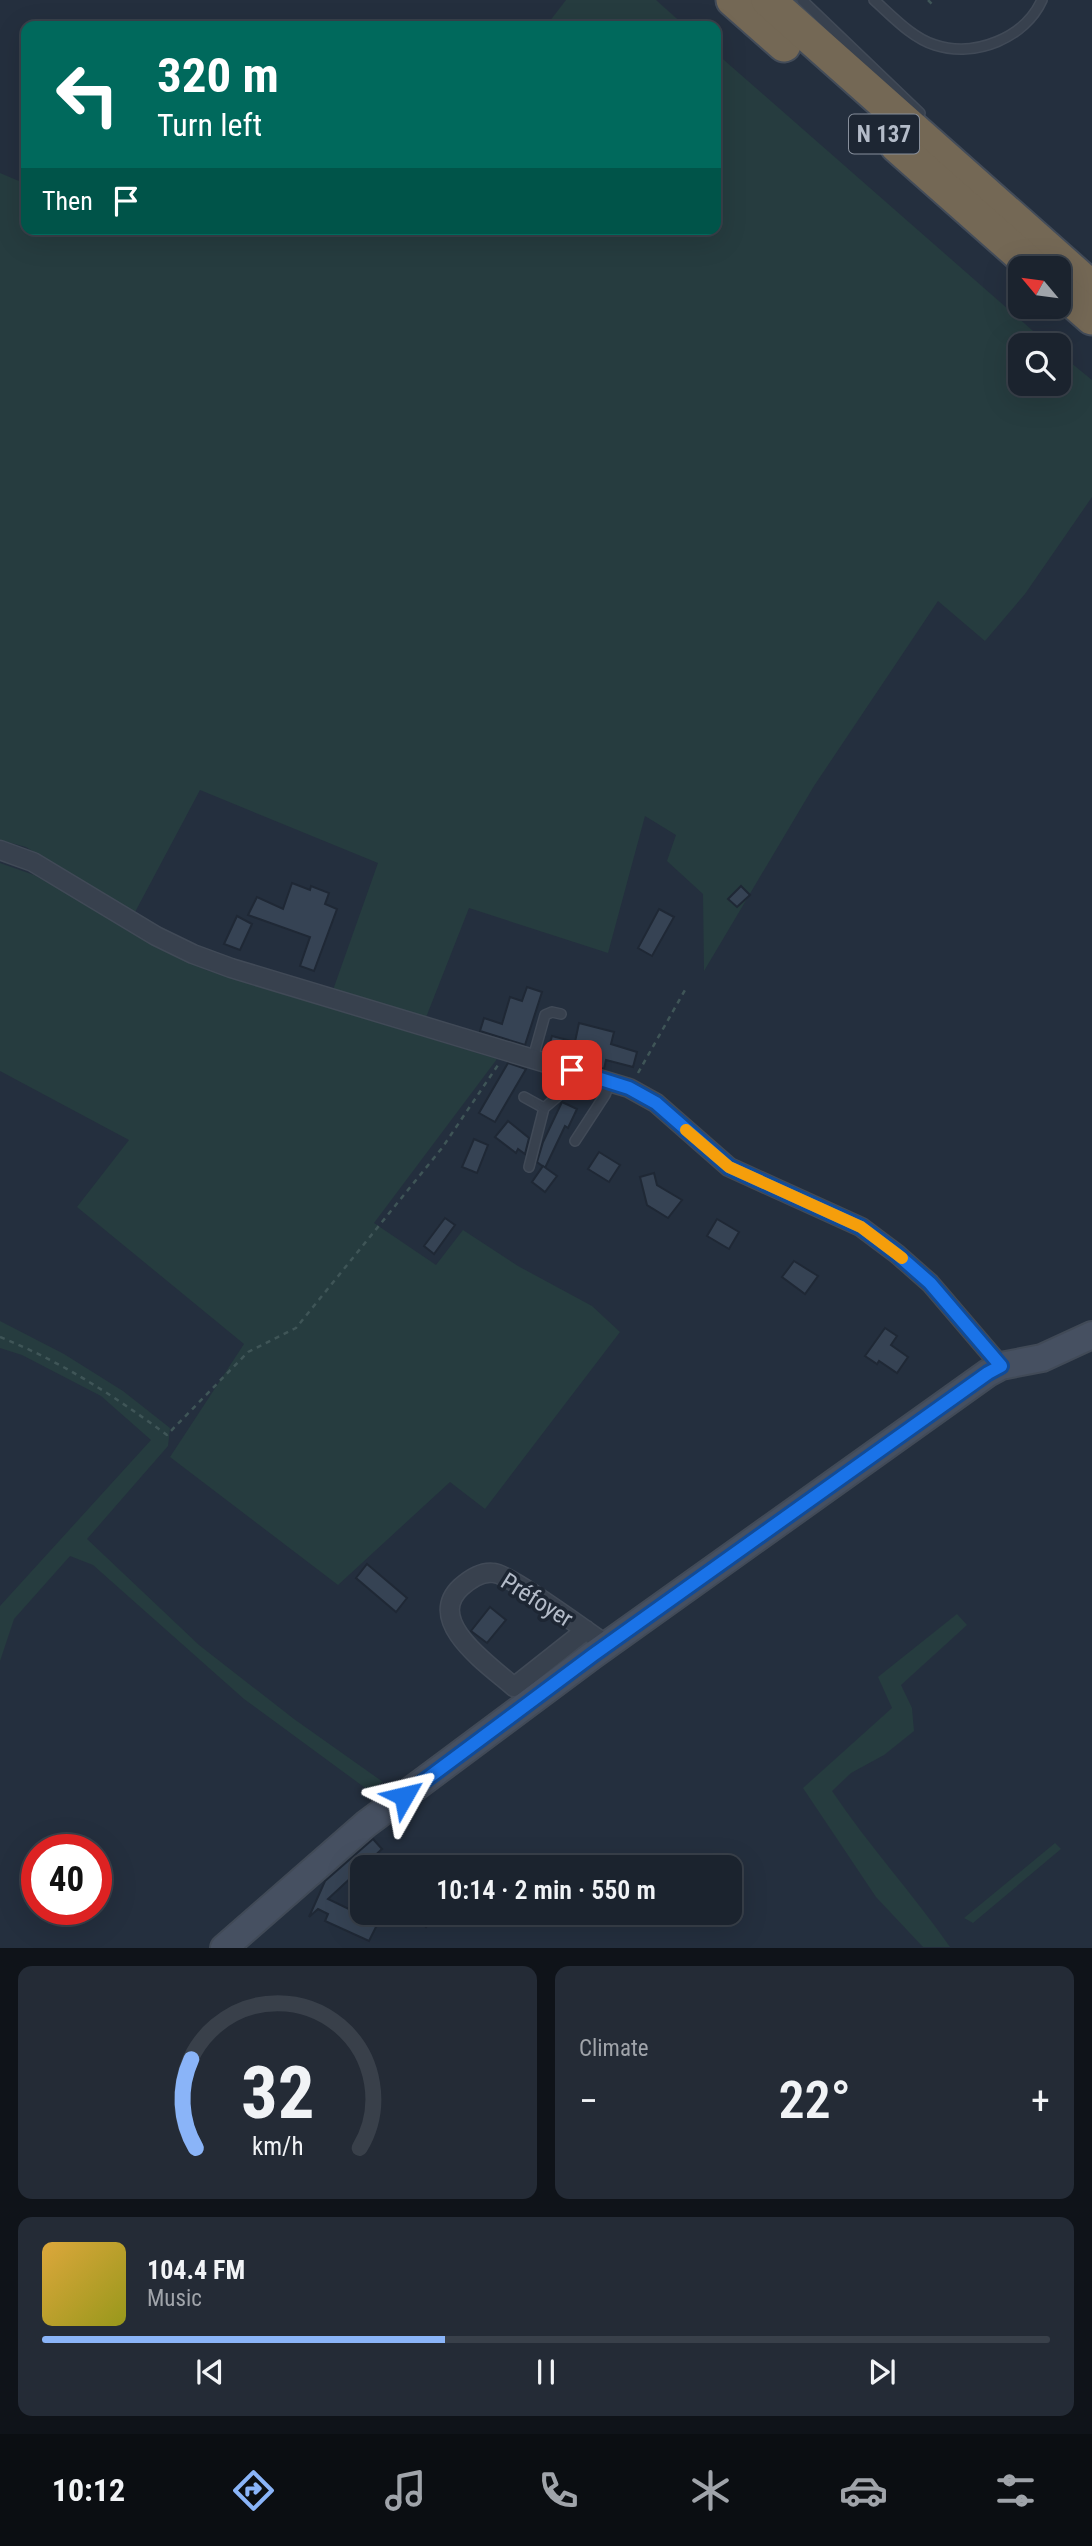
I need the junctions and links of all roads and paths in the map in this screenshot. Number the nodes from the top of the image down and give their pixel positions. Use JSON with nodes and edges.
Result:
{"nodes":[{"id":1,"x":733,"y":0,"type":"edge"},
{"id":2,"x":768,"y":0,"type":"edge"},
{"id":3,"x":802,"y":0,"type":"edge"},
{"id":4,"x":874,"y":0,"type":"edge"},
{"id":5,"x":928,"y":0,"type":"edge"},
{"id":6,"x":1042,"y":0,"type":"edge"},
{"id":7,"x":932,"y":4,"type":"dead end"},
{"id":8,"x":930,"y":123,"type":"dead end"},
{"id":9,"x":976,"y":171,"type":"dead end"},
{"id":10,"x":1007,"y":211,"type":"junction"},
{"id":11,"x":1021,"y":256,"type":"edge"},
{"id":12,"x":1092,"y":288,"type":"edge"},
{"id":13,"x":1071,"y":300,"type":"edge"},
{"id":14,"x":1092,"y":318,"type":"edge"},
{"id":15,"x":0,"y":850,"type":"edge"},
{"id":16,"x":685,"y":990,"type":"dead end"},
{"id":17,"x":561,"y":1014,"type":"dead end"},
{"id":18,"x":507,"y":1051,"type":"junction"},
{"id":19,"x":533,"y":1058,"type":"junction"},
{"id":20,"x":572,"y":1070,"type":"junction"},
{"id":21,"x":610,"y":1082,"type":"junction"},
{"id":22,"x":629,"y":1088,"type":"junction"},
{"id":23,"x":524,"y":1097,"type":"dead end"},
{"id":24,"x":544,"y":1108,"type":"junction"},
{"id":25,"x":575,"y":1141,"type":"dead end"},
{"id":26,"x":529,"y":1167,"type":"dead end"},
{"id":27,"x":1092,"y":1335,"type":"edge"},
{"id":28,"x":0,"y":1337,"type":"edge"},
{"id":29,"x":1001,"y":1366,"type":"junction"},
{"id":30,"x":586,"y":1630,"type":"junction"},
{"id":31,"x":607,"y":1645,"type":"junction"},
{"id":32,"x":224,"y":1948,"type":"edge"}],
"edges":[{"from":1,"to":11,"type":"highway","number":"N 137"},
{"from":2,"to":10,"type":"highway","number":"N 137"},
{"from":3,"to":8,"type":"lane"},
{"from":4,"to":6,"type":"lane"},
{"from":5,"to":7,"type":"path"},
{"from":9,"to":10,"type":"lane"},
{"from":10,"to":12,"type":"highway","number":"N 137"},
{"from":13,"to":14,"type":"highway"},
{"from":15,"to":18,"type":"street"},
{"from":16,"to":22,"type":"path"},
{"from":17,"to":19,"type":"lane"},
{"from":18,"to":19,"type":"street"},
{"from":18,"to":28,"type":"path"},
{"from":19,"to":20,"type":"street"},
{"from":20,"to":21,"type":"street"},
{"from":20,"to":24,"type":"lane"},
{"from":21,"to":22,"type":"street"},
{"from":21,"to":25,"type":"lane"},
{"from":22,"to":29,"type":"street"},
{"from":23,"to":24,"type":"lane"},
{"from":24,"to":26,"type":"lane"},
{"from":27,"to":29,"type":"street"},
{"from":29,"to":31,"type":"street"},
{"from":30,"to":30,"type":"street","name":"Préfoyer"},
{"from":30,"to":31,"type":"street","name":"Préfoyer"},
{"from":31,"to":32,"type":"street"}]}
